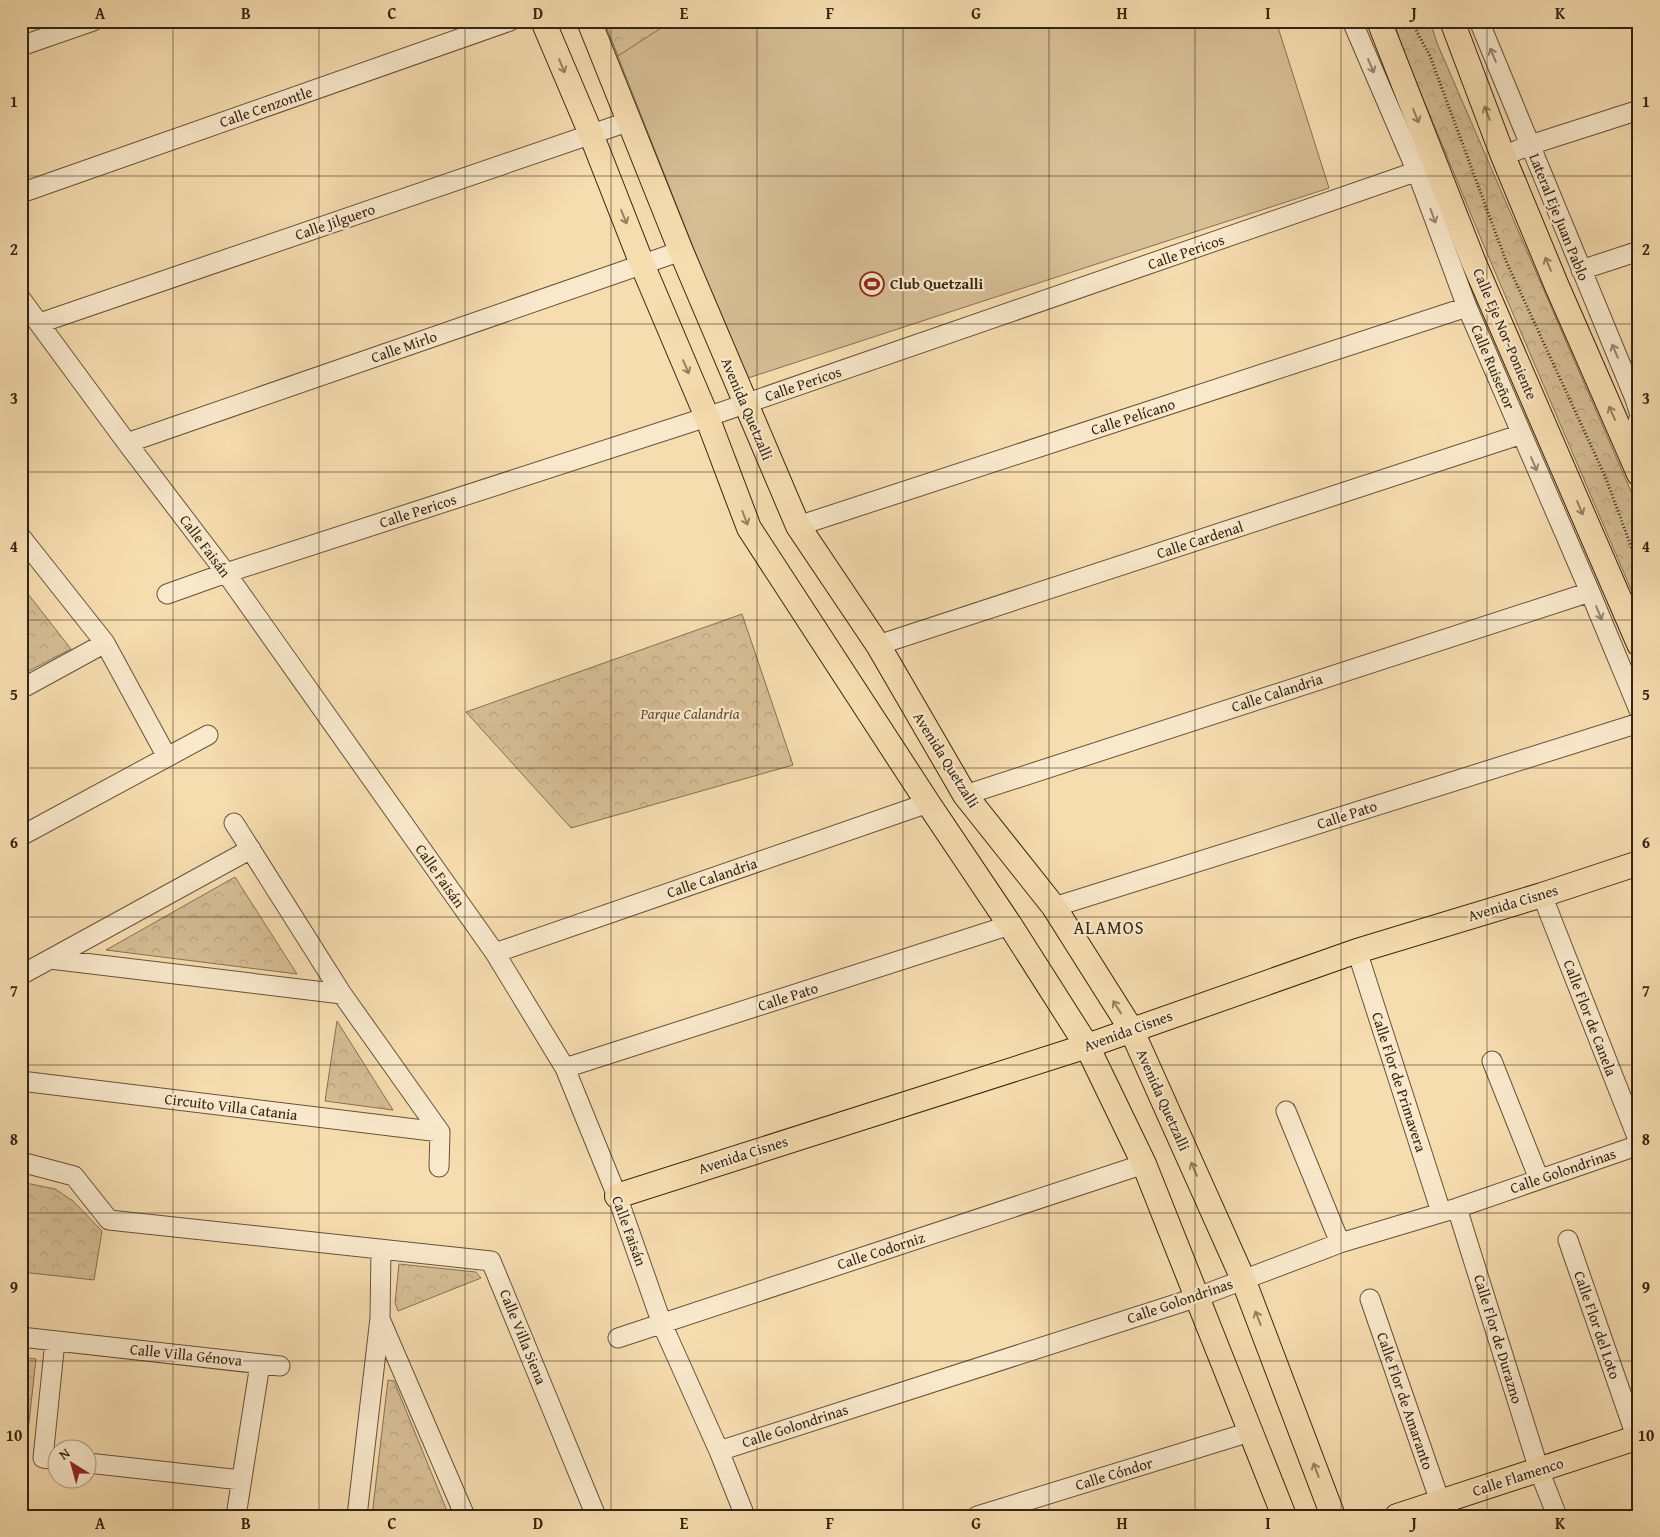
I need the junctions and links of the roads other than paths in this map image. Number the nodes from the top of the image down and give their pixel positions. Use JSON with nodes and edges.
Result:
{"nodes":[{"id":1,"x":92,"y":21,"type":"edge"},
{"id":2,"x":510,"y":21,"type":"edge"},
{"id":3,"x":543,"y":21,"type":"edge"},
{"id":4,"x":589,"y":21,"type":"edge"},
{"id":5,"x":1352,"y":21,"type":"edge"},
{"id":6,"x":1379,"y":21,"type":"edge"},
{"id":7,"x":1452,"y":21,"type":"edge"},
{"id":8,"x":1479,"y":21,"type":"edge"},
{"id":9,"x":21,"y":46,"type":"edge"},
{"id":10,"x":1639,"y":110,"type":"edge"},
{"id":11,"x":630,"y":121,"type":"junction"},
{"id":12,"x":591,"y":134,"type":"junction"},
{"id":13,"x":1530,"y":145,"type":"junction"},
{"id":14,"x":1503,"y":156,"type":"junction"},
{"id":15,"x":1426,"y":169,"type":"junction"},
{"id":16,"x":21,"y":193,"type":"edge"},
{"id":17,"x":681,"y":251,"type":"junction"},
{"id":18,"x":1639,"y":251,"type":"edge"},
{"id":19,"x":642,"y":264,"type":"junction"},
{"id":20,"x":1581,"y":270,"type":"junction"},
{"id":21,"x":21,"y":299,"type":"edge"},
{"id":22,"x":1467,"y":307,"type":"junction"},
{"id":23,"x":40,"y":323,"type":"junction"},
{"id":24,"x":1637,"y":403,"type":"edge"},
{"id":25,"x":745,"y":404,"type":"junction"},
{"id":26,"x":707,"y":417,"type":"junction"},
{"id":27,"x":1639,"y":418,"type":"edge"},
{"id":28,"x":1522,"y":434,"type":"junction"},
{"id":29,"x":127,"y":444,"type":"junction"},
{"id":30,"x":1635,"y":463,"type":"edge"},
{"id":31,"x":798,"y":526,"type":"junction"},
{"id":32,"x":23,"y":542,"type":"edge"},
{"id":33,"x":226,"y":573,"type":"junction"},
{"id":34,"x":1590,"y":592,"type":"junction"},
{"id":35,"x":167,"y":594,"type":"dead end"},
{"id":36,"x":105,"y":643,"type":"junction"},
{"id":37,"x":1639,"y":644,"type":"edge"},
{"id":38,"x":878,"y":645,"type":"junction"},
{"id":39,"x":21,"y":689,"type":"edge"},
{"id":40,"x":1639,"y":710,"type":"edge"},
{"id":41,"x":1639,"y":723,"type":"edge"},
{"id":42,"x":208,"y":734,"type":"dead end"},
{"id":43,"x":166,"y":757,"type":"junction"},
{"id":44,"x":965,"y":795,"type":"junction"},
{"id":45,"x":928,"y":803,"type":"junction"},
{"id":46,"x":234,"y":823,"type":"dead end"},
{"id":47,"x":21,"y":836,"type":"edge"},
{"id":48,"x":251,"y":849,"type":"junction"},
{"id":49,"x":1639,"y":863,"type":"edge"},
{"id":50,"x":1542,"y":895,"type":"junction"},
{"id":51,"x":1054,"y":907,"type":"junction"},
{"id":52,"x":1010,"y":925,"type":"junction"},
{"id":53,"x":1357,"y":951,"type":"junction"},
{"id":54,"x":495,"y":954,"type":"junction"},
{"id":55,"x":50,"y":959,"type":"junction"},
{"id":56,"x":21,"y":975,"type":"edge"},
{"id":57,"x":342,"y":994,"type":"junction"},
{"id":58,"x":1131,"y":1029,"type":"junction"},
{"id":59,"x":1087,"y":1046,"type":"junction"},
{"id":60,"x":1492,"y":1061,"type":"dead end"},
{"id":61,"x":565,"y":1068,"type":"junction"},
{"id":62,"x":21,"y":1081,"type":"edge"},
{"id":63,"x":1286,"y":1111,"type":"dead end"},
{"id":64,"x":440,"y":1132,"type":"junction"},
{"id":65,"x":1639,"y":1144,"type":"edge"},
{"id":66,"x":21,"y":1162,"type":"edge"},
{"id":67,"x":1144,"y":1164,"type":"junction"},
{"id":68,"x":439,"y":1167,"type":"dead end"},
{"id":69,"x":1539,"y":1180,"type":"junction"},
{"id":70,"x":617,"y":1196,"type":"junction"},
{"id":71,"x":1449,"y":1210,"type":"junction"},
{"id":72,"x":1568,"y":1240,"type":"dead end"},
{"id":73,"x":1340,"y":1243,"type":"junction"},
{"id":74,"x":381,"y":1249,"type":"junction"},
{"id":75,"x":1243,"y":1278,"type":"junction"},
{"id":76,"x":1198,"y":1296,"type":"junction"},
{"id":77,"x":1370,"y":1299,"type":"dead end"},
{"id":78,"x":380,"y":1318,"type":"junction"},
{"id":79,"x":662,"y":1324,"type":"junction"},
{"id":80,"x":21,"y":1337,"type":"edge"},
{"id":81,"x":618,"y":1338,"type":"dead end"},
{"id":82,"x":55,"y":1341,"type":"junction"},
{"id":83,"x":260,"y":1364,"type":"junction"},
{"id":84,"x":280,"y":1366,"type":"dead end"},
{"id":85,"x":1250,"y":1432,"type":"junction"},
{"id":86,"x":1638,"y":1440,"type":"edge"},
{"id":87,"x":719,"y":1451,"type":"junction"},
{"id":88,"x":48,"y":1459,"type":"edge"},
{"id":89,"x":98,"y":1464,"type":"edge"},
{"id":90,"x":1539,"y":1470,"type":"junction"},
{"id":91,"x":241,"y":1480,"type":"junction"},
{"id":92,"x":1442,"y":1509,"type":"edge"},
{"id":93,"x":236,"y":1516,"type":"edge"},
{"id":94,"x":357,"y":1516,"type":"edge"},
{"id":95,"x":465,"y":1516,"type":"edge"},
{"id":96,"x":596,"y":1516,"type":"edge"},
{"id":97,"x":745,"y":1516,"type":"edge"},
{"id":98,"x":978,"y":1516,"type":"edge"},
{"id":99,"x":1284,"y":1516,"type":"edge"},
{"id":100,"x":1333,"y":1516,"type":"edge"},
{"id":101,"x":1397,"y":1516,"type":"edge"},
{"id":102,"x":1557,"y":1516,"type":"edge"}],
"edges":[{"from":1,"to":9,"type":"street"},
{"from":2,"to":16,"type":"street","name":"Calle Cenzontle"},
{"from":3,"to":12,"type":"main road","one_way":true},
{"from":4,"to":11,"type":"main road","name":"Avenida Quetzalli"},
{"from":5,"to":15,"type":"street","name":"Calle Ruiseñor","one_way":true},
{"from":6,"to":15,"type":"main road","name":"Calle Eje Nor-Poniente","one_way":true},
{"from":14,"to":7,"type":"main road","one_way":true},
{"from":13,"to":8,"type":"street","name":"Lateral Eje Juan Pablo","one_way":true},
{"from":10,"to":13,"type":"street"},
{"from":11,"to":12,"type":"street","name":"Calle Jilguero"},
{"from":11,"to":17,"type":"main road","name":"Avenida Quetzalli"},
{"from":12,"to":19,"type":"main road","one_way":true},
{"from":12,"to":23,"type":"street","name":"Calle Jilguero"},
{"from":13,"to":14,"type":"street"},
{"from":13,"to":20,"type":"street","name":"Lateral Eje Juan Pablo"},
{"from":30,"to":14,"type":"main road","one_way":true},
{"from":15,"to":22,"type":"street","name":"Calle Ruiseñor","one_way":true},
{"from":15,"to":25,"type":"street","name":"Calle Pericos"},
{"from":15,"to":37,"type":"main road","name":"Calle Eje Nor-Poniente","one_way":true},
{"from":17,"to":19,"type":"street","name":"Calle Mirlo"},
{"from":17,"to":25,"type":"main road","name":"Avenida Quetzalli"},
{"from":18,"to":20,"type":"street"},
{"from":19,"to":26,"type":"main road","one_way":true},
{"from":19,"to":29,"type":"street","name":"Calle Mirlo"},
{"from":24,"to":20,"type":"street","name":"Lateral Eje Juan Pablo","one_way":true},
{"from":21,"to":23,"type":"street","name":"Calle Faisán"},
{"from":22,"to":28,"type":"street","name":"Calle Ruiseñor"},
{"from":22,"to":31,"type":"street","name":"Calle Pelícano"},
{"from":23,"to":29,"type":"street","name":"Calle Faisán"},
{"from":25,"to":26,"type":"street","name":"Calle Pericos"},
{"from":25,"to":31,"type":"main road","name":"Avenida Quetzalli"},
{"from":26,"to":33,"type":"street","name":"Calle Pericos"},
{"from":26,"to":45,"type":"main road","one_way":true},
{"from":27,"to":30,"type":"street"},
{"from":28,"to":34,"type":"street","name":"Calle Ruiseñor","one_way":true},
{"from":28,"to":38,"type":"street","name":"Calle Cardenal"},
{"from":29,"to":33,"type":"street","name":"Calle Faisán"},
{"from":31,"to":38,"type":"main road","name":"Avenida Quetzalli"},
{"from":32,"to":36,"type":"street"},
{"from":33,"to":35,"type":"street","name":"Calle Pericos"},
{"from":33,"to":54,"type":"street","name":"Calle Faisán"},
{"from":34,"to":40,"type":"street","name":"Calle Ruiseñor","one_way":true},
{"from":34,"to":44,"type":"street","name":"Calle Calandria"},
{"from":36,"to":39,"type":"street"},
{"from":36,"to":43,"type":"street"},
{"from":38,"to":44,"type":"main road","name":"Avenida Quetzalli"},
{"from":41,"to":51,"type":"street","name":"Calle Pato"},
{"from":42,"to":43,"type":"street"},
{"from":43,"to":47,"type":"street"},
{"from":44,"to":51,"type":"main road","name":"Avenida Quetzalli"},
{"from":45,"to":52,"type":"main road"},
{"from":45,"to":54,"type":"street","name":"Calle Calandria"},
{"from":46,"to":48,"type":"street"},
{"from":48,"to":55,"type":"street"},
{"from":48,"to":57,"type":"street"},
{"from":49,"to":50,"type":"main road","name":"Avenida Cisnes"},
{"from":50,"to":53,"type":"main road","name":"Avenida Cisnes"},
{"from":50,"to":65,"type":"street","name":"Calle Flor de Canela"},
{"from":58,"to":51,"type":"main road","name":"Avenida Quetzalli","one_way":true},
{"from":52,"to":59,"type":"main road"},
{"from":52,"to":61,"type":"street","name":"Calle Pato"},
{"from":53,"to":58,"type":"main road","name":"Avenida Cisnes"},
{"from":53,"to":71,"type":"street","name":"Calle Flor de Primavera"},
{"from":54,"to":61,"type":"street","name":"Calle Faisán"},
{"from":55,"to":56,"type":"street"},
{"from":55,"to":57,"type":"street"},
{"from":57,"to":64,"type":"street"},
{"from":58,"to":59,"type":"main road","name":"Avenida Cisnes"},
{"from":75,"to":58,"type":"main road","name":"Avenida Quetzalli","one_way":true},
{"from":59,"to":67,"type":"main road"},
{"from":59,"to":70,"type":"main road","name":"Avenida Cisnes"},
{"from":60,"to":69,"type":"street"},
{"from":61,"to":70,"type":"street","name":"Calle Faisán"},
{"from":62,"to":64,"type":"street","name":"Circuito Villa Catania"},
{"from":63,"to":73,"type":"street"},
{"from":64,"to":68,"type":"street"},
{"from":65,"to":69,"type":"street","name":"Calle Golondrinas"},
{"from":66,"to":74,"type":"street","name":"Calle Villa Siena"},
{"from":67,"to":76,"type":"main road"},
{"from":67,"to":79,"type":"street","name":"Calle Codorniz"},
{"from":69,"to":71,"type":"street","name":"Calle Golondrinas"},
{"from":70,"to":79,"type":"street","name":"Calle Faisán"},
{"from":71,"to":73,"type":"street","name":"Calle Golondrinas"},
{"from":71,"to":90,"type":"street","name":"Calle Flor de Durazno"},
{"from":72,"to":86,"type":"street","name":"Calle Flor del Loto"},
{"from":73,"to":75,"type":"street","name":"Calle Golondrinas"},
{"from":74,"to":78,"type":"street"},
{"from":74,"to":96,"type":"street","name":"Calle Villa Siena"},
{"from":75,"to":76,"type":"street","name":"Calle Golondrinas"},
{"from":100,"to":75,"type":"main road","name":"Avenida Quetzalli","one_way":true},
{"from":76,"to":85,"type":"main road"},
{"from":76,"to":87,"type":"street","name":"Calle Golondrinas"},
{"from":77,"to":92,"type":"street","name":"Calle Flor de Amaranto"},
{"from":78,"to":94,"type":"street"},
{"from":78,"to":95,"type":"street"},
{"from":79,"to":81,"type":"street","name":"Calle Codorniz"},
{"from":79,"to":87,"type":"street","name":"Calle Faisán"},
{"from":80,"to":82,"type":"street","name":"Calle Villa Génova"},
{"from":82,"to":83,"type":"street","name":"Calle Villa Génova"},
{"from":82,"to":88,"type":"street"},
{"from":83,"to":84,"type":"street"},
{"from":83,"to":91,"type":"street","name":"Calle Villa Génova"},
{"from":85,"to":98,"type":"street","name":"Calle Cóndor"},
{"from":85,"to":99,"type":"main road"},
{"from":86,"to":90,"type":"main road","name":"Calle Flamenco"},
{"from":87,"to":97,"type":"street","name":"Calle Faisán"},
{"from":89,"to":91,"type":"street"},
{"from":90,"to":92,"type":"main road","name":"Calle Flamenco"},
{"from":90,"to":102,"type":"street","name":"Calle Flor de Durazno"},
{"from":91,"to":93,"type":"street","name":"Calle Villa Génova"},
{"from":92,"to":101,"type":"main road","name":"Calle Flamenco"}]}
